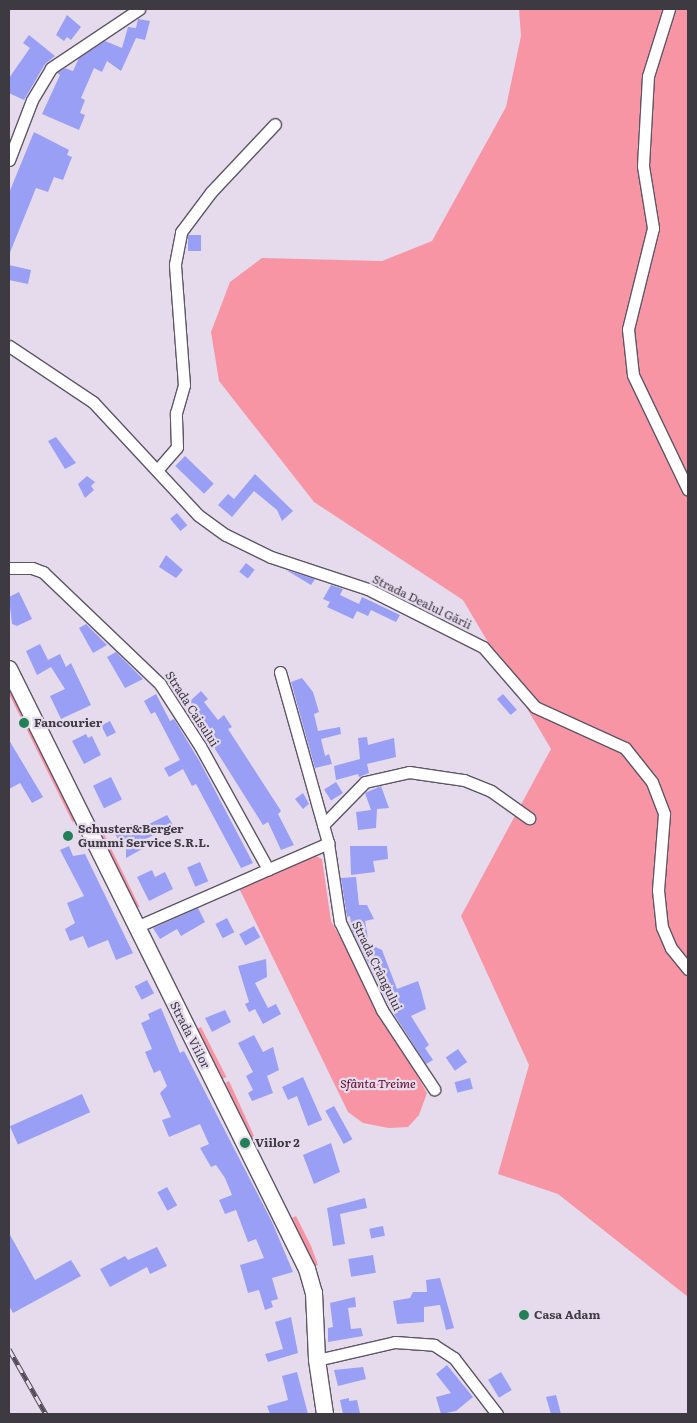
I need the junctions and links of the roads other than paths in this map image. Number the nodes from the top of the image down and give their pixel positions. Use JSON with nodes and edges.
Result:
{"nodes":[{"id":1,"x":139,"y":9,"type":"edge"},
{"id":2,"x":669,"y":9,"type":"edge"},
{"id":3,"x":274,"y":124,"type":"dead end"},
{"id":4,"x":9,"y":160,"type":"edge"},
{"id":5,"x":9,"y":346,"type":"edge"},
{"id":6,"x":158,"y":469,"type":"junction"},
{"id":7,"x":688,"y":490,"type":"edge"},
{"id":8,"x":9,"y":568,"type":"edge"},
{"id":9,"x":9,"y":669,"type":"edge"},
{"id":10,"x":280,"y":672,"type":"dead end"},
{"id":11,"x":528,"y":818,"type":"dead end"},
{"id":12,"x":323,"y":824,"type":"junction"},
{"id":13,"x":328,"y":843,"type":"junction"},
{"id":14,"x":268,"y":869,"type":"junction"},
{"id":15,"x":136,"y":927,"type":"junction"},
{"id":16,"x":688,"y":970,"type":"edge"},
{"id":17,"x":434,"y":1089,"type":"dead end"},
{"id":18,"x":317,"y":1360,"type":"junction"},
{"id":19,"x":324,"y":1414,"type":"edge"},
{"id":20,"x":497,"y":1414,"type":"edge"}],
"edges":[{"from":1,"to":4,"type":"street"},
{"from":2,"to":7,"type":"street"},
{"from":3,"to":6,"type":"street"},
{"from":5,"to":6,"type":"street","name":"Strada Dealul Gării"},
{"from":6,"to":16,"type":"street","name":"Strada Dealul Gării"},
{"from":8,"to":14,"type":"street","name":"Strada Caisului"},
{"from":9,"to":15,"type":"street","name":"Strada Viilor"},
{"from":10,"to":12,"type":"street","name":"Strada Crângului"},
{"from":11,"to":12,"type":"street"},
{"from":12,"to":13,"type":"street","name":"Strada Crângului"},
{"from":13,"to":14,"type":"street"},
{"from":13,"to":17,"type":"street","name":"Strada Crângului"},
{"from":14,"to":15,"type":"street"},
{"from":15,"to":18,"type":"street","name":"Strada Viilor"},
{"from":18,"to":19,"type":"street","name":"Strada Viilor"},
{"from":18,"to":20,"type":"street"}]}
